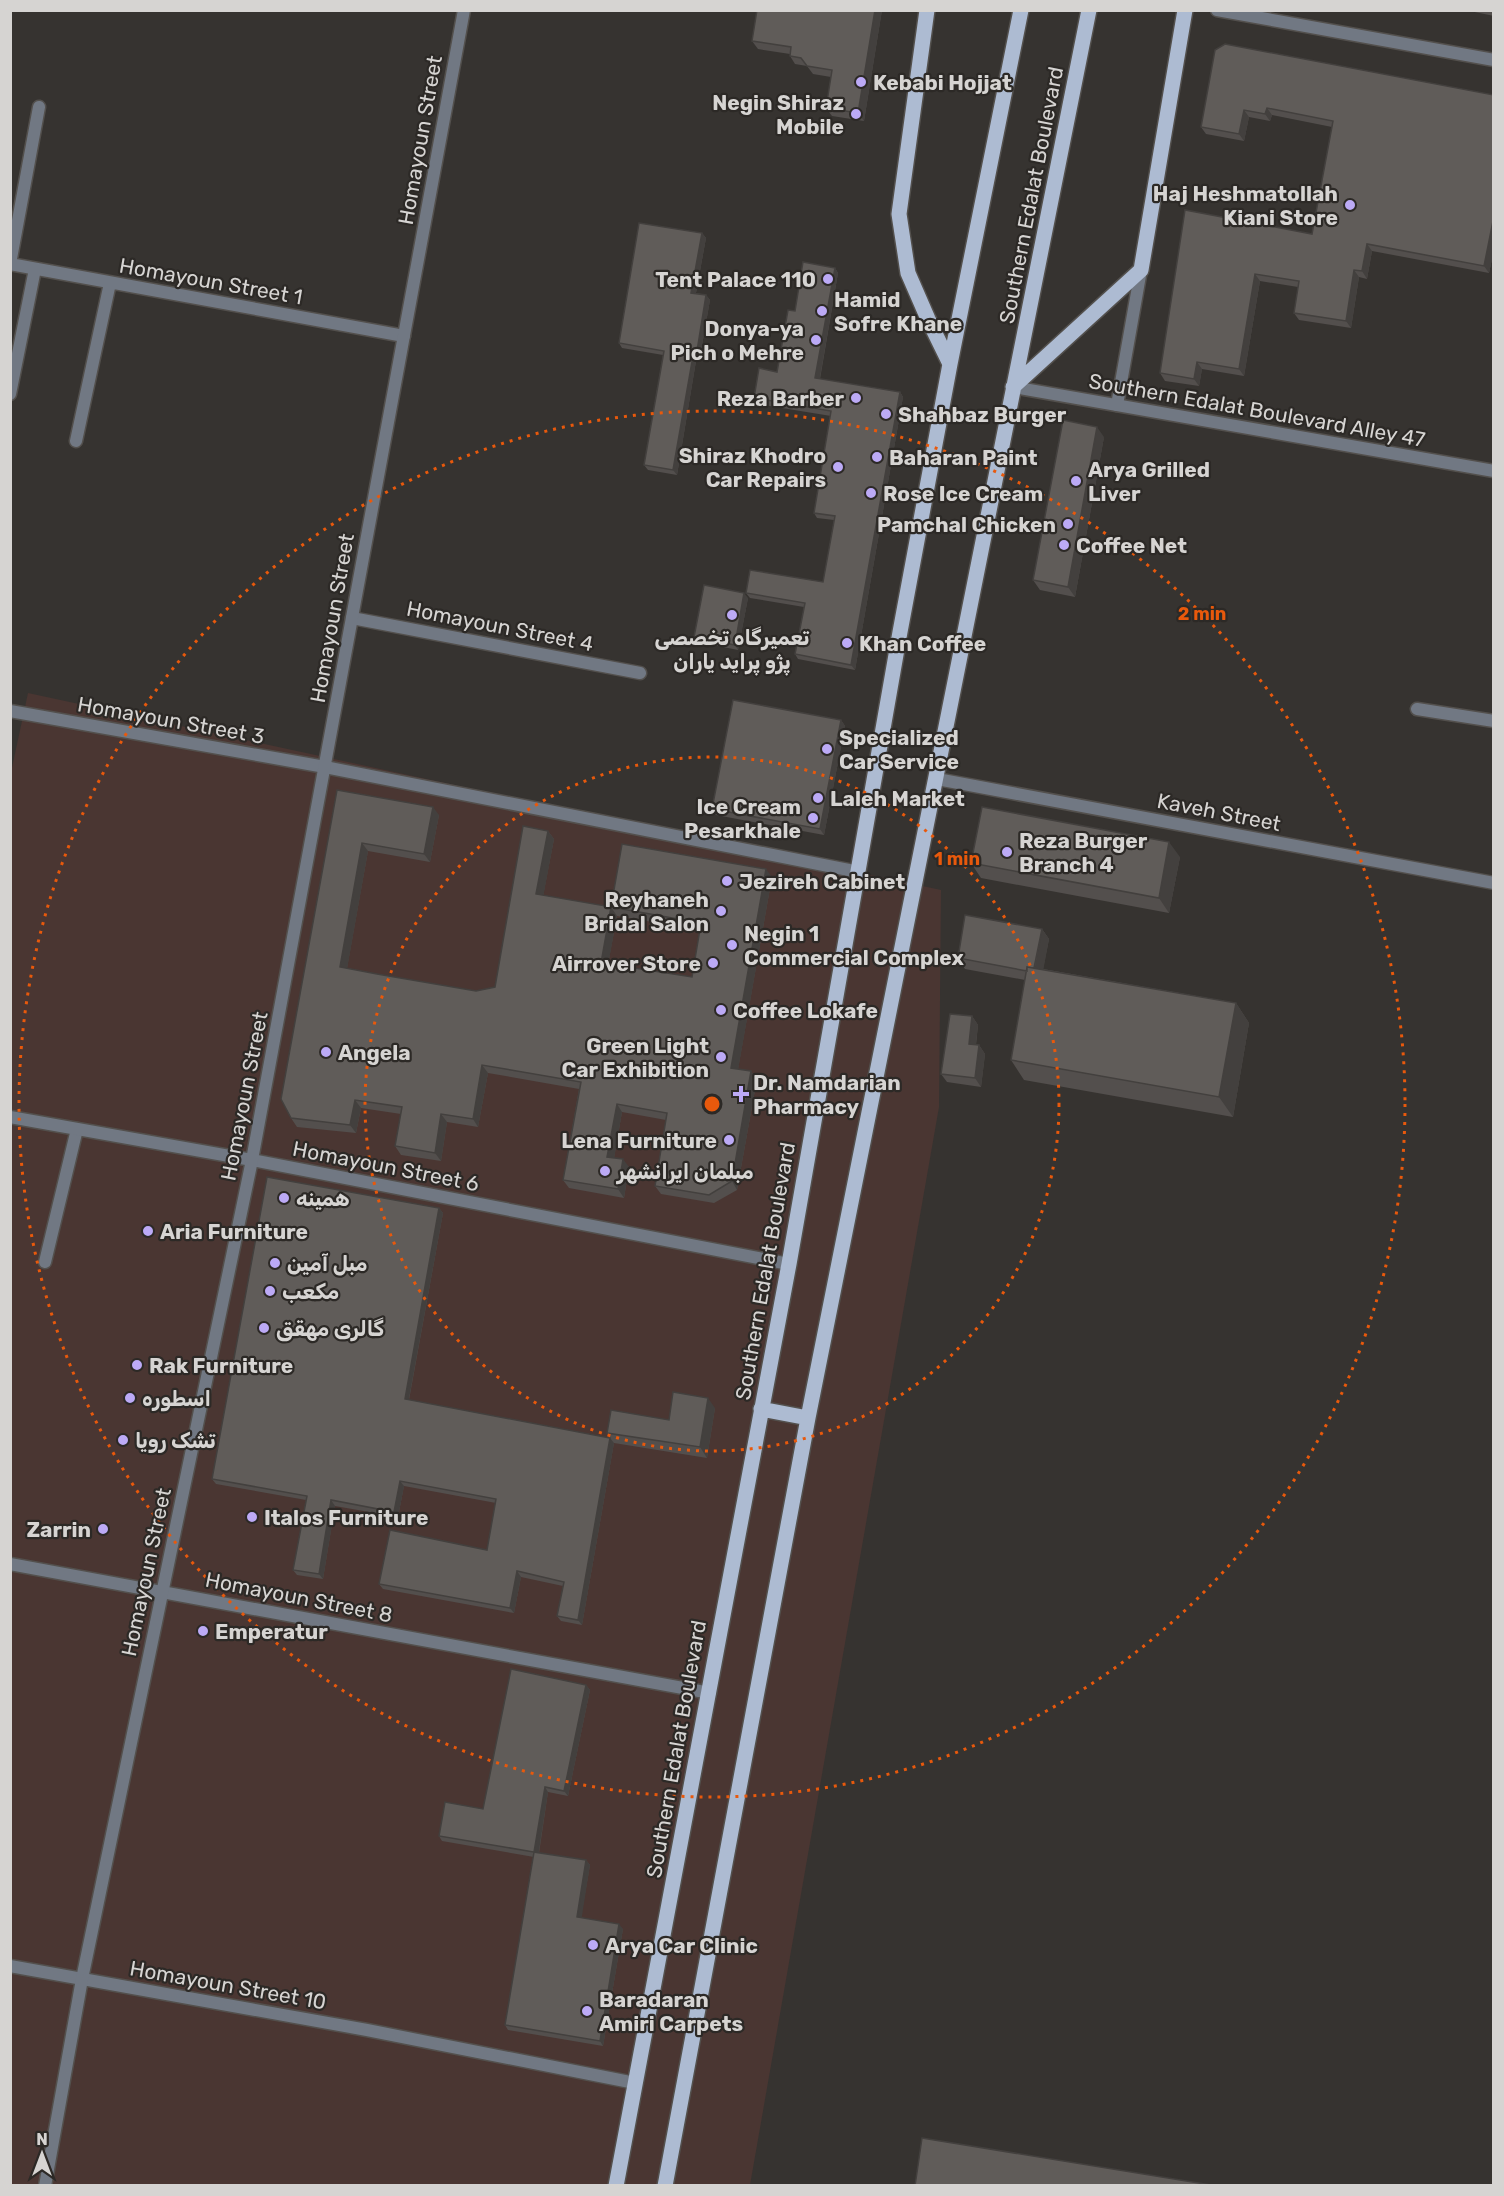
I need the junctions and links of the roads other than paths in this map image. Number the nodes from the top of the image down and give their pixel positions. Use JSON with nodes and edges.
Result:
{"nodes":[{"id":1,"x":464,"y":10,"type":"edge"},
{"id":2,"x":927,"y":10,"type":"edge"},
{"id":3,"x":1021,"y":10,"type":"edge"},
{"id":4,"x":1089,"y":10,"type":"edge"},
{"id":5,"x":1185,"y":10,"type":"edge"},
{"id":6,"x":1217,"y":10,"type":"edge"},
{"id":7,"x":1494,"y":60,"type":"edge"},
{"id":8,"x":39,"y":107,"type":"dead end"},
{"id":9,"x":10,"y":264,"type":"edge"},
{"id":10,"x":35,"y":269,"type":"junction"},
{"id":11,"x":1141,"y":270,"type":"junction"},
{"id":12,"x":110,"y":282,"type":"junction"},
{"id":13,"x":404,"y":336,"type":"junction"},
{"id":14,"x":950,"y":364,"type":"junction"},
{"id":15,"x":1013,"y":387,"type":"junction"},
{"id":16,"x":10,"y":394,"type":"edge"},
{"id":17,"x":1117,"y":405,"type":"junction"},
{"id":18,"x":76,"y":441,"type":"dead end"},
{"id":19,"x":1494,"y":471,"type":"edge"},
{"id":20,"x":352,"y":618,"type":"junction"},
{"id":21,"x":640,"y":673,"type":"dead end"},
{"id":22,"x":1417,"y":709,"type":"dead end"},
{"id":23,"x":10,"y":711,"type":"edge"},
{"id":24,"x":1494,"y":721,"type":"edge"},
{"id":25,"x":325,"y":767,"type":"junction"},
{"id":26,"x":937,"y":779,"type":"junction"},
{"id":27,"x":859,"y":872,"type":"junction"},
{"id":28,"x":1494,"y":883,"type":"edge"},
{"id":29,"x":10,"y":1117,"type":"edge"},
{"id":30,"x":77,"y":1129,"type":"junction"},
{"id":31,"x":252,"y":1160,"type":"junction"},
{"id":32,"x":45,"y":1262,"type":"dead end"},
{"id":33,"x":789,"y":1264,"type":"junction"},
{"id":34,"x":761,"y":1409,"type":"junction"},
{"id":35,"x":808,"y":1418,"type":"junction"},
{"id":36,"x":10,"y":1564,"type":"edge"},
{"id":37,"x":162,"y":1591,"type":"junction"},
{"id":38,"x":710,"y":1693,"type":"junction"},
{"id":39,"x":10,"y":1966,"type":"edge"},
{"id":40,"x":82,"y":1979,"type":"junction"},
{"id":41,"x":635,"y":2083,"type":"junction"},
{"id":42,"x":45,"y":2186,"type":"edge"},
{"id":43,"x":616,"y":2186,"type":"edge"},
{"id":44,"x":664,"y":2186,"type":"edge"}],
"edges":[{"from":1,"to":13,"type":"street","name":"Homayoun Street"},
{"from":2,"to":14,"type":"main road"},
{"from":3,"to":14,"type":"main road","name":"Southern Edalat Boulevard"},
{"from":4,"to":15,"type":"main road","name":"Southern Edalat Boulevard"},
{"from":5,"to":11,"type":"main road"},
{"from":6,"to":7,"type":"street"},
{"from":8,"to":9,"type":"street"},
{"from":9,"to":10,"type":"street","name":"Homayoun Street 1"},
{"from":10,"to":12,"type":"street","name":"Homayoun Street 1"},
{"from":10,"to":16,"type":"street"},
{"from":11,"to":15,"type":"main road"},
{"from":11,"to":17,"type":"street"},
{"from":12,"to":13,"type":"street","name":"Homayoun Street 1"},
{"from":12,"to":18,"type":"street"},
{"from":13,"to":20,"type":"street","name":"Homayoun Street"},
{"from":14,"to":27,"type":"main road","name":"Southern Edalat Boulevard"},
{"from":15,"to":17,"type":"street","name":"Southern Edalat Boulevard Alley 47"},
{"from":15,"to":26,"type":"main road","name":"Southern Edalat Boulevard"},
{"from":17,"to":19,"type":"street","name":"Southern Edalat Boulevard Alley 47"},
{"from":20,"to":21,"type":"street","name":"Homayoun Street 4"},
{"from":20,"to":25,"type":"street","name":"Homayoun Street"},
{"from":22,"to":24,"type":"street"},
{"from":23,"to":25,"type":"street","name":"Homayoun Street 3"},
{"from":25,"to":27,"type":"street"},
{"from":25,"to":31,"type":"street","name":"Homayoun Street"},
{"from":26,"to":28,"type":"street","name":"Kaveh Street"},
{"from":26,"to":35,"type":"main road","name":"Southern Edalat Boulevard"},
{"from":27,"to":33,"type":"main road","name":"Southern Edalat Boulevard"},
{"from":29,"to":30,"type":"street","name":"Homayoun Street 6"},
{"from":30,"to":31,"type":"street","name":"Homayoun Street 6"},
{"from":30,"to":32,"type":"street"},
{"from":31,"to":33,"type":"street","name":"Homayoun Street 6"},
{"from":31,"to":37,"type":"street","name":"Homayoun Street"},
{"from":33,"to":34,"type":"main road","name":"Southern Edalat Boulevard"},
{"from":34,"to":35,"type":"main road"},
{"from":34,"to":38,"type":"main road","name":"Southern Edalat Boulevard"},
{"from":35,"to":44,"type":"main road","name":"Southern Edalat Boulevard"},
{"from":36,"to":37,"type":"street","name":"Homayoun Street 8"},
{"from":37,"to":38,"type":"street","name":"Homayoun Street 8"},
{"from":37,"to":40,"type":"street","name":"Homayoun Street"},
{"from":38,"to":41,"type":"main road","name":"Southern Edalat Boulevard"},
{"from":39,"to":40,"type":"street","name":"Homayoun Street 10"},
{"from":40,"to":41,"type":"street","name":"Homayoun Street 10"},
{"from":40,"to":42,"type":"street","name":"Homayoun Street"},
{"from":41,"to":43,"type":"main road","name":"Southern Edalat Boulevard"}]}
